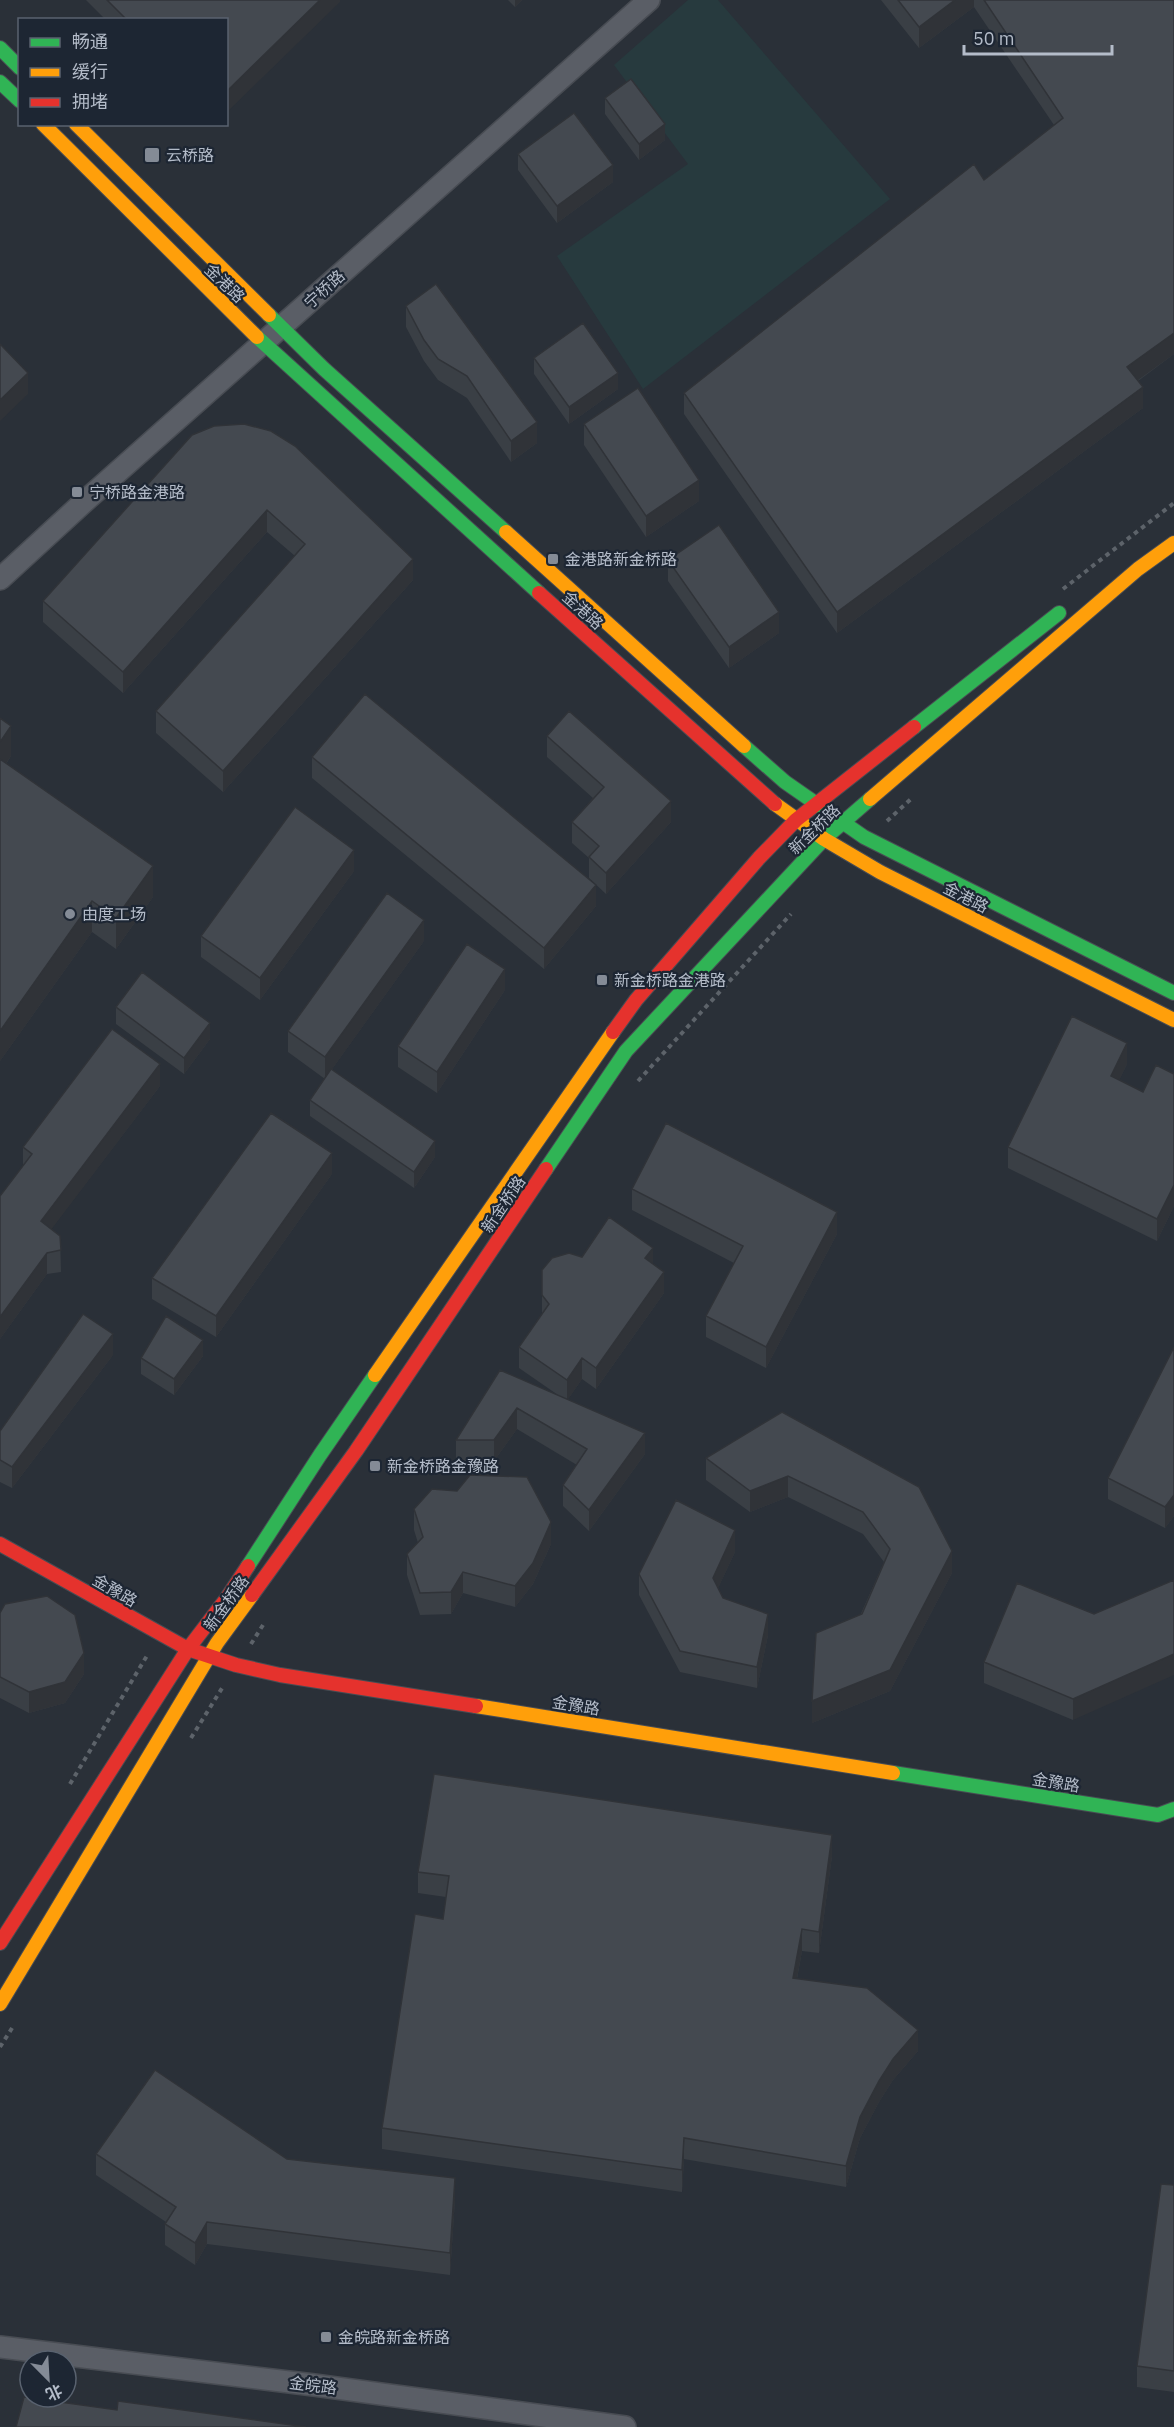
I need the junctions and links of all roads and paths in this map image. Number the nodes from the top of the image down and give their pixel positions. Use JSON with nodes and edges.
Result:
{"nodes":[{"id":1,"x":649,"y":0,"type":"edge"},
{"id":2,"x":0,"y":48,"type":"edge"},
{"id":3,"x":18,"y":66,"type":"edge"},
{"id":4,"x":0,"y":82,"type":"edge"},
{"id":5,"x":18,"y":99,"type":"edge"},
{"id":6,"x":45,"y":126,"type":"edge"},
{"id":7,"x":78,"y":126,"type":"edge"},
{"id":8,"x":281,"y":328,"type":"junction"},
{"id":9,"x":263,"y":344,"type":"junction"},
{"id":10,"x":1174,"y":543,"type":"edge"},
{"id":11,"x":0,"y":579,"type":"edge"},
{"id":12,"x":1073,"y":602,"type":"dead end"},
{"id":13,"x":918,"y":791,"type":"dead end"},
{"id":14,"x":814,"y":803,"type":"junction"},
{"id":15,"x":796,"y":820,"type":"junction"},
{"id":16,"x":842,"y":822,"type":"junction"},
{"id":17,"x":892,"y":829,"type":"dead end"},
{"id":18,"x":825,"y":839,"type":"junction"},
{"id":19,"x":794,"y":910,"type":"dead end"},
{"id":20,"x":1174,"y":993,"type":"edge"},
{"id":21,"x":1174,"y":1020,"type":"edge"},
{"id":22,"x":630,"y":1089,"type":"dead end"},
{"id":23,"x":0,"y":1544,"type":"edge"},
{"id":24,"x":267,"y":1620,"type":"dead end"},
{"id":25,"x":188,"y":1649,"type":"junction"},
{"id":26,"x":209,"y":1656,"type":"junction"},
{"id":27,"x":236,"y":1665,"type":"junction"},
{"id":28,"x":186,"y":1746,"type":"dead end"},
{"id":29,"x":1174,"y":1809,"type":"edge"},
{"id":30,"x":0,"y":1943,"type":"edge"},
{"id":31,"x":0,"y":2004,"type":"edge"},
{"id":32,"x":19,"y":2017,"type":"dead end"},
{"id":33,"x":0,"y":2047,"type":"edge"},
{"id":34,"x":0,"y":2347,"type":"edge"},
{"id":35,"x":625,"y":2427,"type":"edge"}],
"edges":[{"from":1,"to":8,"type":"street","name":"宁桥路"},
{"from":2,"to":3,"type":"street"},
{"from":4,"to":5,"type":"street"},
{"from":6,"to":9,"type":"street","name":"金港路"},
{"from":7,"to":8,"type":"street","name":"金港路"},
{"from":8,"to":9,"type":"street","name":"宁桥路"},
{"from":8,"to":14,"type":"street","name":"金港路"},
{"from":9,"to":11,"type":"street","name":"宁桥路"},
{"from":9,"to":15,"type":"street","name":"金港路"},
{"from":10,"to":16,"type":"street","name":"新金桥路"},
{"from":12,"to":14,"type":"street","name":"新金桥路"},
{"from":13,"to":17,"type":"path"},
{"from":14,"to":15,"type":"street","name":"新金桥路"},
{"from":14,"to":16,"type":"street","name":"金港路"},
{"from":15,"to":18,"type":"street","name":"金港路"},
{"from":15,"to":25,"type":"street","name":"新金桥路"},
{"from":16,"to":18,"type":"street","name":"新金桥路"},
{"from":16,"to":20,"type":"street","name":"金港路"},
{"from":18,"to":21,"type":"street","name":"金港路"},
{"from":18,"to":26,"type":"street","name":"新金桥路"},
{"from":19,"to":22,"type":"path"},
{"from":23,"to":25,"type":"street","name":"金豫路"},
{"from":24,"to":27,"type":"path"},
{"from":25,"to":26,"type":"street","name":"金豫路"},
{"from":25,"to":30,"type":"street","name":"新金桥路"},
{"from":26,"to":27,"type":"street","name":"金豫路"},
{"from":26,"to":31,"type":"street","name":"新金桥路"},
{"from":27,"to":28,"type":"path"},
{"from":27,"to":29,"type":"street","name":"金豫路"},
{"from":32,"to":33,"type":"path"},
{"from":34,"to":35,"type":"street","name":"金皖路"}]}
